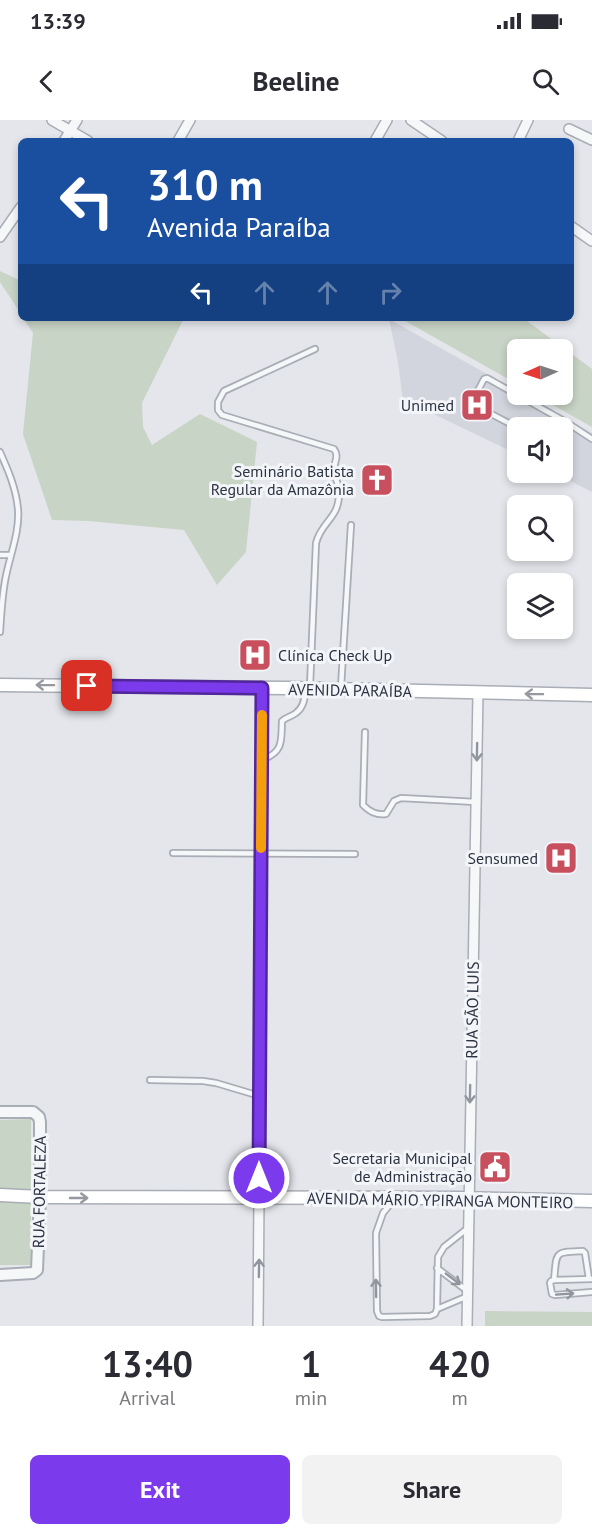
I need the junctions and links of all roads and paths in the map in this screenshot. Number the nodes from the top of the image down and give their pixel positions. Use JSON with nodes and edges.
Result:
{"nodes":[{"id":1,"x":52,"y":120,"type":"edge"},
{"id":2,"x":77,"y":120,"type":"edge"},
{"id":3,"x":190,"y":120,"type":"edge"},
{"id":4,"x":387,"y":120,"type":"edge"},
{"id":5,"x":411,"y":120,"type":"edge"},
{"id":6,"x":528,"y":120,"type":"edge"},
{"id":7,"x":569,"y":129,"type":"dead end"},
{"id":8,"x":70,"y":131,"type":"junction"},
{"id":9,"x":591,"y":137,"type":"edge"},
{"id":10,"x":66,"y":138,"type":"edge"},
{"id":11,"x":83,"y":138,"type":"edge"},
{"id":12,"x":180,"y":138,"type":"edge"},
{"id":13,"x":377,"y":138,"type":"edge"},
{"id":14,"x":438,"y":138,"type":"edge"},
{"id":15,"x":519,"y":138,"type":"edge"},
{"id":16,"x":18,"y":211,"type":"edge"},
{"id":17,"x":574,"y":229,"type":"edge"},
{"id":18,"x":0,"y":237,"type":"edge"},
{"id":19,"x":592,"y":241,"type":"edge"},
{"id":20,"x":315,"y":349,"type":"dead end"},
{"id":21,"x":557,"y":417,"type":"edge"},
{"id":22,"x":507,"y":422,"type":"edge"},
{"id":23,"x":573,"y":427,"type":"edge"},
{"id":24,"x":592,"y":439,"type":"edge"},
{"id":25,"x":0,"y":452,"type":"edge"},
{"id":26,"x":351,"y":525,"type":"dead end"},
{"id":27,"x":0,"y":555,"type":"edge"},
{"id":28,"x":11,"y":555,"type":"junction"},
{"id":29,"x":1,"y":613,"type":"edge"},
{"id":30,"x":0,"y":632,"type":"edge"},
{"id":31,"x":0,"y":685,"type":"edge"},
{"id":32,"x":262,"y":688,"type":"junction"},
{"id":33,"x":308,"y":689,"type":"junction"},
{"id":34,"x":341,"y":689,"type":"junction"},
{"id":35,"x":478,"y":693,"type":"junction"},
{"id":36,"x":592,"y":695,"type":"edge"},
{"id":37,"x":365,"y":732,"type":"dead end"},
{"id":38,"x":262,"y":760,"type":"junction"},
{"id":39,"x":476,"y":802,"type":"junction"},
{"id":40,"x":173,"y":853,"type":"dead end"},
{"id":41,"x":261,"y":853,"type":"junction"},
{"id":42,"x":355,"y":854,"type":"dead end"},
{"id":43,"x":150,"y":1080,"type":"dead end"},
{"id":44,"x":260,"y":1096,"type":"junction"},
{"id":45,"x":0,"y":1112,"type":"edge"},
{"id":46,"x":0,"y":1196,"type":"edge"},
{"id":47,"x":40,"y":1197,"type":"junction"},
{"id":48,"x":259,"y":1198,"type":"junction"},
{"id":49,"x":396,"y":1198,"type":"junction"},
{"id":50,"x":469,"y":1198,"type":"junction"},
{"id":51,"x":592,"y":1201,"type":"edge"},
{"id":52,"x":468,"y":1228,"type":"junction"},
{"id":53,"x":437,"y":1268,"type":"junction"},
{"id":54,"x":0,"y":1275,"type":"edge"},
{"id":55,"x":591,"y":1279,"type":"edge"},
{"id":56,"x":554,"y":1280,"type":"junction"},
{"id":57,"x":592,"y":1292,"type":"edge"},
{"id":58,"x":468,"y":1293,"type":"junction"},
{"id":59,"x":437,"y":1310,"type":"junction"},
{"id":60,"x":258,"y":1326,"type":"edge"},
{"id":61,"x":467,"y":1326,"type":"edge"}],
"edges":[{"from":1,"to":8,"type":"street"},
{"from":2,"to":8,"type":"street"},
{"from":3,"to":12,"type":"street"},
{"from":4,"to":13,"type":"street"},
{"from":5,"to":14,"type":"street"},
{"from":6,"to":15,"type":"street"},
{"from":7,"to":9,"type":"street"},
{"from":8,"to":10,"type":"street"},
{"from":8,"to":11,"type":"street"},
{"from":16,"to":18,"type":"street"},
{"from":17,"to":19,"type":"street"},
{"from":20,"to":33,"type":"lane"},
{"from":21,"to":22,"type":"lane"},
{"from":23,"to":24,"type":"lane"},
{"from":25,"to":28,"type":"lane"},
{"from":26,"to":34,"type":"lane"},
{"from":27,"to":28,"type":"lane"},
{"from":28,"to":29,"type":"lane"},
{"from":29,"to":30,"type":"lane"},
{"from":32,"to":31,"type":"main road","name":"AVENIDA PARAÍBA","one_way":true},
{"from":32,"to":33,"type":"main road","name":"AVENIDA PARAÍBA"},
{"from":32,"to":38,"type":"street"},
{"from":33,"to":34,"type":"main road","name":"AVENIDA PARAÍBA"},
{"from":33,"to":38,"type":"lane"},
{"from":34,"to":35,"type":"main road","name":"AVENIDA PARAÍBA"},
{"from":36,"to":35,"type":"main road","name":"AVENIDA PARAÍBA","one_way":true},
{"from":35,"to":39,"type":"street","name":"RUA SÃO LUIS","one_way":true},
{"from":37,"to":39,"type":"lane"},
{"from":38,"to":41,"type":"street"},
{"from":39,"to":50,"type":"street","name":"RUA SÃO LUIS","one_way":true},
{"from":40,"to":41,"type":"lane"},
{"from":41,"to":42,"type":"lane"},
{"from":41,"to":44,"type":"street"},
{"from":43,"to":44,"type":"lane"},
{"from":44,"to":48,"type":"street"},
{"from":45,"to":47,"type":"street","name":"RUA FORTALEZA"},
{"from":46,"to":47,"type":"main road","name":"AVENIDA MÁRIO YPIRANGA MONTEIRO"},
{"from":47,"to":48,"type":"main road","name":"AVENIDA MÁRIO YPIRANGA MONTEIRO","one_way":true},
{"from":47,"to":54,"type":"street","name":"RUA FORTALEZA"},
{"from":48,"to":49,"type":"main road","name":"AVENIDA MÁRIO YPIRANGA MONTEIRO"},
{"from":60,"to":48,"type":"street","one_way":true},
{"from":49,"to":50,"type":"main road","name":"AVENIDA MÁRIO YPIRANGA MONTEIRO"},
{"from":59,"to":49,"type":"lane","one_way":true},
{"from":50,"to":51,"type":"main road","name":"AVENIDA MÁRIO YPIRANGA MONTEIRO"},
{"from":50,"to":52,"type":"street","name":"RUA SÃO LUIS"},
{"from":52,"to":53,"type":"lane"},
{"from":52,"to":58,"type":"street","name":"RUA SÃO LUIS"},
{"from":53,"to":58,"type":"lane","one_way":true},
{"from":53,"to":59,"type":"lane"},
{"from":55,"to":56,"type":"lane"},
{"from":55,"to":56,"type":"lane"},
{"from":56,"to":57,"type":"lane","one_way":true},
{"from":58,"to":59,"type":"lane"},
{"from":58,"to":61,"type":"street","name":"RUA SÃO LUIS"}]}
